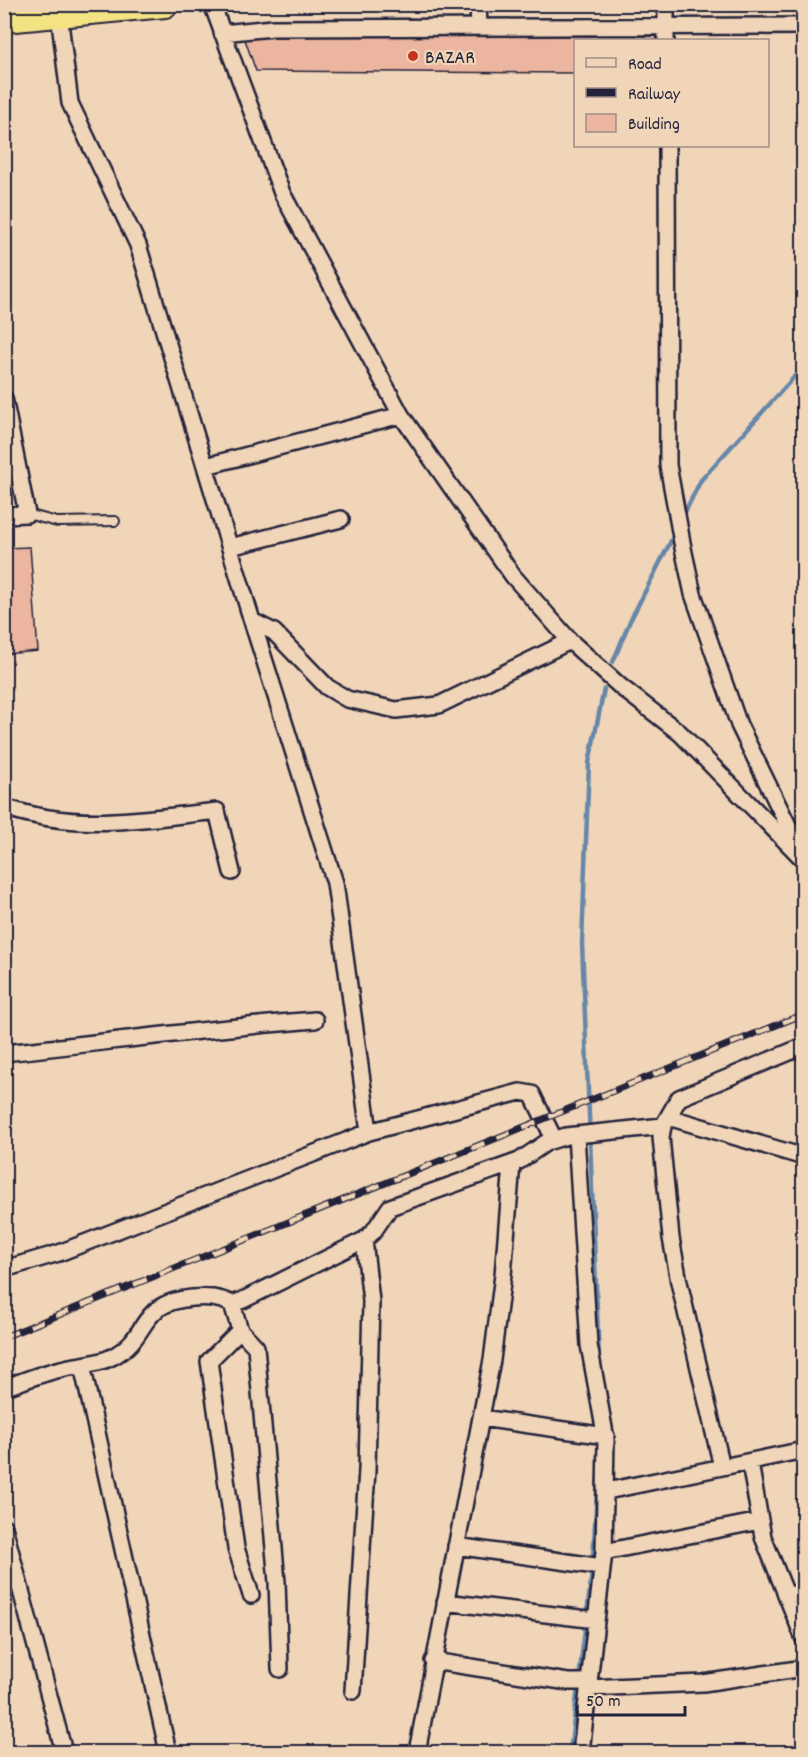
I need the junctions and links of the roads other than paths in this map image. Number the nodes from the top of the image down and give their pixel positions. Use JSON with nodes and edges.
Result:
{"nodes":[{"id":1,"x":165,"y":4,"type":"edge"},
{"id":2,"x":212,"y":4,"type":"edge"},
{"id":3,"x":478,"y":4,"type":"edge"},
{"id":4,"x":666,"y":4,"type":"edge"},
{"id":5,"x":59,"y":14,"type":"junction"},
{"id":6,"x":4,"y":19,"type":"edge"},
{"id":7,"x":804,"y":26,"type":"edge"},
{"id":8,"x":479,"y":27,"type":"junction"},
{"id":9,"x":222,"y":33,"type":"junction"},
{"id":10,"x":666,"y":33,"type":"edge"},
{"id":11,"x":667,"y":147,"type":"edge"},
{"id":12,"x":4,"y":398,"type":"edge"},
{"id":13,"x":401,"y":415,"type":"junction"},
{"id":14,"x":206,"y":466,"type":"junction"},
{"id":15,"x":27,"y":514,"type":"junction"},
{"id":16,"x":4,"y":515,"type":"edge"},
{"id":17,"x":340,"y":519,"type":"dead end"},
{"id":18,"x":115,"y":521,"type":"dead end"},
{"id":19,"x":230,"y":547,"type":"junction"},
{"id":20,"x":252,"y":621,"type":"junction"},
{"id":21,"x":570,"y":641,"type":"junction"},
{"id":22,"x":4,"y":807,"type":"edge"},
{"id":23,"x":804,"y":859,"type":"edge"},
{"id":24,"x":232,"y":872,"type":"dead end"},
{"id":25,"x":315,"y":1020,"type":"dead end"},
{"id":26,"x":804,"y":1046,"type":"edge"},
{"id":27,"x":4,"y":1053,"type":"edge"},
{"id":28,"x":666,"y":1122,"type":"junction"},
{"id":29,"x":369,"y":1132,"type":"junction"},
{"id":30,"x":576,"y":1135,"type":"junction"},
{"id":31,"x":554,"y":1139,"type":"junction"},
{"id":32,"x":804,"y":1157,"type":"edge"},
{"id":33,"x":512,"y":1164,"type":"junction"},
{"id":34,"x":364,"y":1240,"type":"junction"},
{"id":35,"x":4,"y":1269,"type":"edge"},
{"id":36,"x":232,"y":1304,"type":"junction"},
{"id":37,"x":240,"y":1330,"type":"junction"},
{"id":38,"x":82,"y":1365,"type":"junction"},
{"id":39,"x":4,"y":1388,"type":"edge"},
{"id":40,"x":481,"y":1418,"type":"junction"},
{"id":41,"x":606,"y":1436,"type":"junction"},
{"id":42,"x":804,"y":1450,"type":"edge"},
{"id":43,"x":750,"y":1463,"type":"junction"},
{"id":44,"x":722,"y":1467,"type":"junction"},
{"id":45,"x":607,"y":1491,"type":"junction"},
{"id":46,"x":760,"y":1521,"type":"junction"},
{"id":47,"x":4,"y":1527,"type":"edge"},
{"id":48,"x":456,"y":1546,"type":"junction"},
{"id":49,"x":603,"y":1559,"type":"junction"},
{"id":50,"x":11,"y":1582,"type":"edge"},
{"id":51,"x":804,"y":1593,"type":"edge"},
{"id":52,"x":250,"y":1595,"type":"dead end"},
{"id":53,"x":786,"y":1595,"type":"junction"},
{"id":54,"x":445,"y":1602,"type":"junction"},
{"id":55,"x":596,"y":1620,"type":"junction"},
{"id":56,"x":804,"y":1640,"type":"edge"},
{"id":57,"x":433,"y":1661,"type":"junction"},
{"id":58,"x":804,"y":1668,"type":"edge"},
{"id":59,"x":280,"y":1669,"type":"dead end"},
{"id":60,"x":589,"y":1685,"type":"junction"},
{"id":61,"x":353,"y":1691,"type":"dead end"},
{"id":62,"x":64,"y":1752,"type":"edge"},
{"id":63,"x":168,"y":1752,"type":"edge"},
{"id":64,"x":417,"y":1752,"type":"edge"},
{"id":65,"x":581,"y":1752,"type":"edge"}],
"edges":[{"from":1,"to":5,"type":"highway"},
{"from":2,"to":9,"type":"street"},
{"from":3,"to":8,"type":"street"},
{"from":4,"to":10,"type":"street"},
{"from":5,"to":6,"type":"highway"},
{"from":5,"to":14,"type":"street"},
{"from":7,"to":10,"type":"street"},
{"from":8,"to":9,"type":"street"},
{"from":8,"to":10,"type":"street"},
{"from":9,"to":13,"type":"street"},
{"from":11,"to":23,"type":"street"},
{"from":12,"to":15,"type":"street"},
{"from":13,"to":14,"type":"street"},
{"from":13,"to":21,"type":"street"},
{"from":14,"to":19,"type":"street"},
{"from":15,"to":16,"type":"street"},
{"from":15,"to":18,"type":"lane"},
{"from":17,"to":19,"type":"street"},
{"from":19,"to":20,"type":"street"},
{"from":20,"to":21,"type":"street"},
{"from":20,"to":29,"type":"street"},
{"from":21,"to":23,"type":"street"},
{"from":22,"to":24,"type":"street"},
{"from":25,"to":27,"type":"street"},
{"from":26,"to":28,"type":"street"},
{"from":28,"to":30,"type":"street"},
{"from":28,"to":32,"type":"street"},
{"from":28,"to":44,"type":"street"},
{"from":29,"to":31,"type":"street"},
{"from":29,"to":35,"type":"street"},
{"from":30,"to":31,"type":"street"},
{"from":30,"to":41,"type":"street"},
{"from":31,"to":33,"type":"street"},
{"from":33,"to":34,"type":"street"},
{"from":33,"to":40,"type":"street"},
{"from":34,"to":36,"type":"street"},
{"from":34,"to":61,"type":"street"},
{"from":36,"to":37,"type":"street"},
{"from":36,"to":38,"type":"street"},
{"from":37,"to":52,"type":"street"},
{"from":37,"to":59,"type":"street"},
{"from":38,"to":39,"type":"street"},
{"from":38,"to":63,"type":"street"},
{"from":40,"to":41,"type":"street"},
{"from":40,"to":48,"type":"street"},
{"from":41,"to":45,"type":"street"},
{"from":42,"to":43,"type":"street"},
{"from":43,"to":44,"type":"street"},
{"from":43,"to":46,"type":"street"},
{"from":44,"to":45,"type":"street"},
{"from":45,"to":49,"type":"street"},
{"from":46,"to":49,"type":"street"},
{"from":46,"to":53,"type":"street"},
{"from":47,"to":50,"type":"street"},
{"from":48,"to":49,"type":"street"},
{"from":48,"to":54,"type":"street"},
{"from":49,"to":55,"type":"street"},
{"from":50,"to":62,"type":"street"},
{"from":51,"to":53,"type":"street"},
{"from":53,"to":56,"type":"street"},
{"from":54,"to":55,"type":"street"},
{"from":54,"to":57,"type":"street"},
{"from":55,"to":60,"type":"street"},
{"from":57,"to":60,"type":"street"},
{"from":57,"to":64,"type":"street"},
{"from":58,"to":60,"type":"street"},
{"from":60,"to":65,"type":"street"}]}
